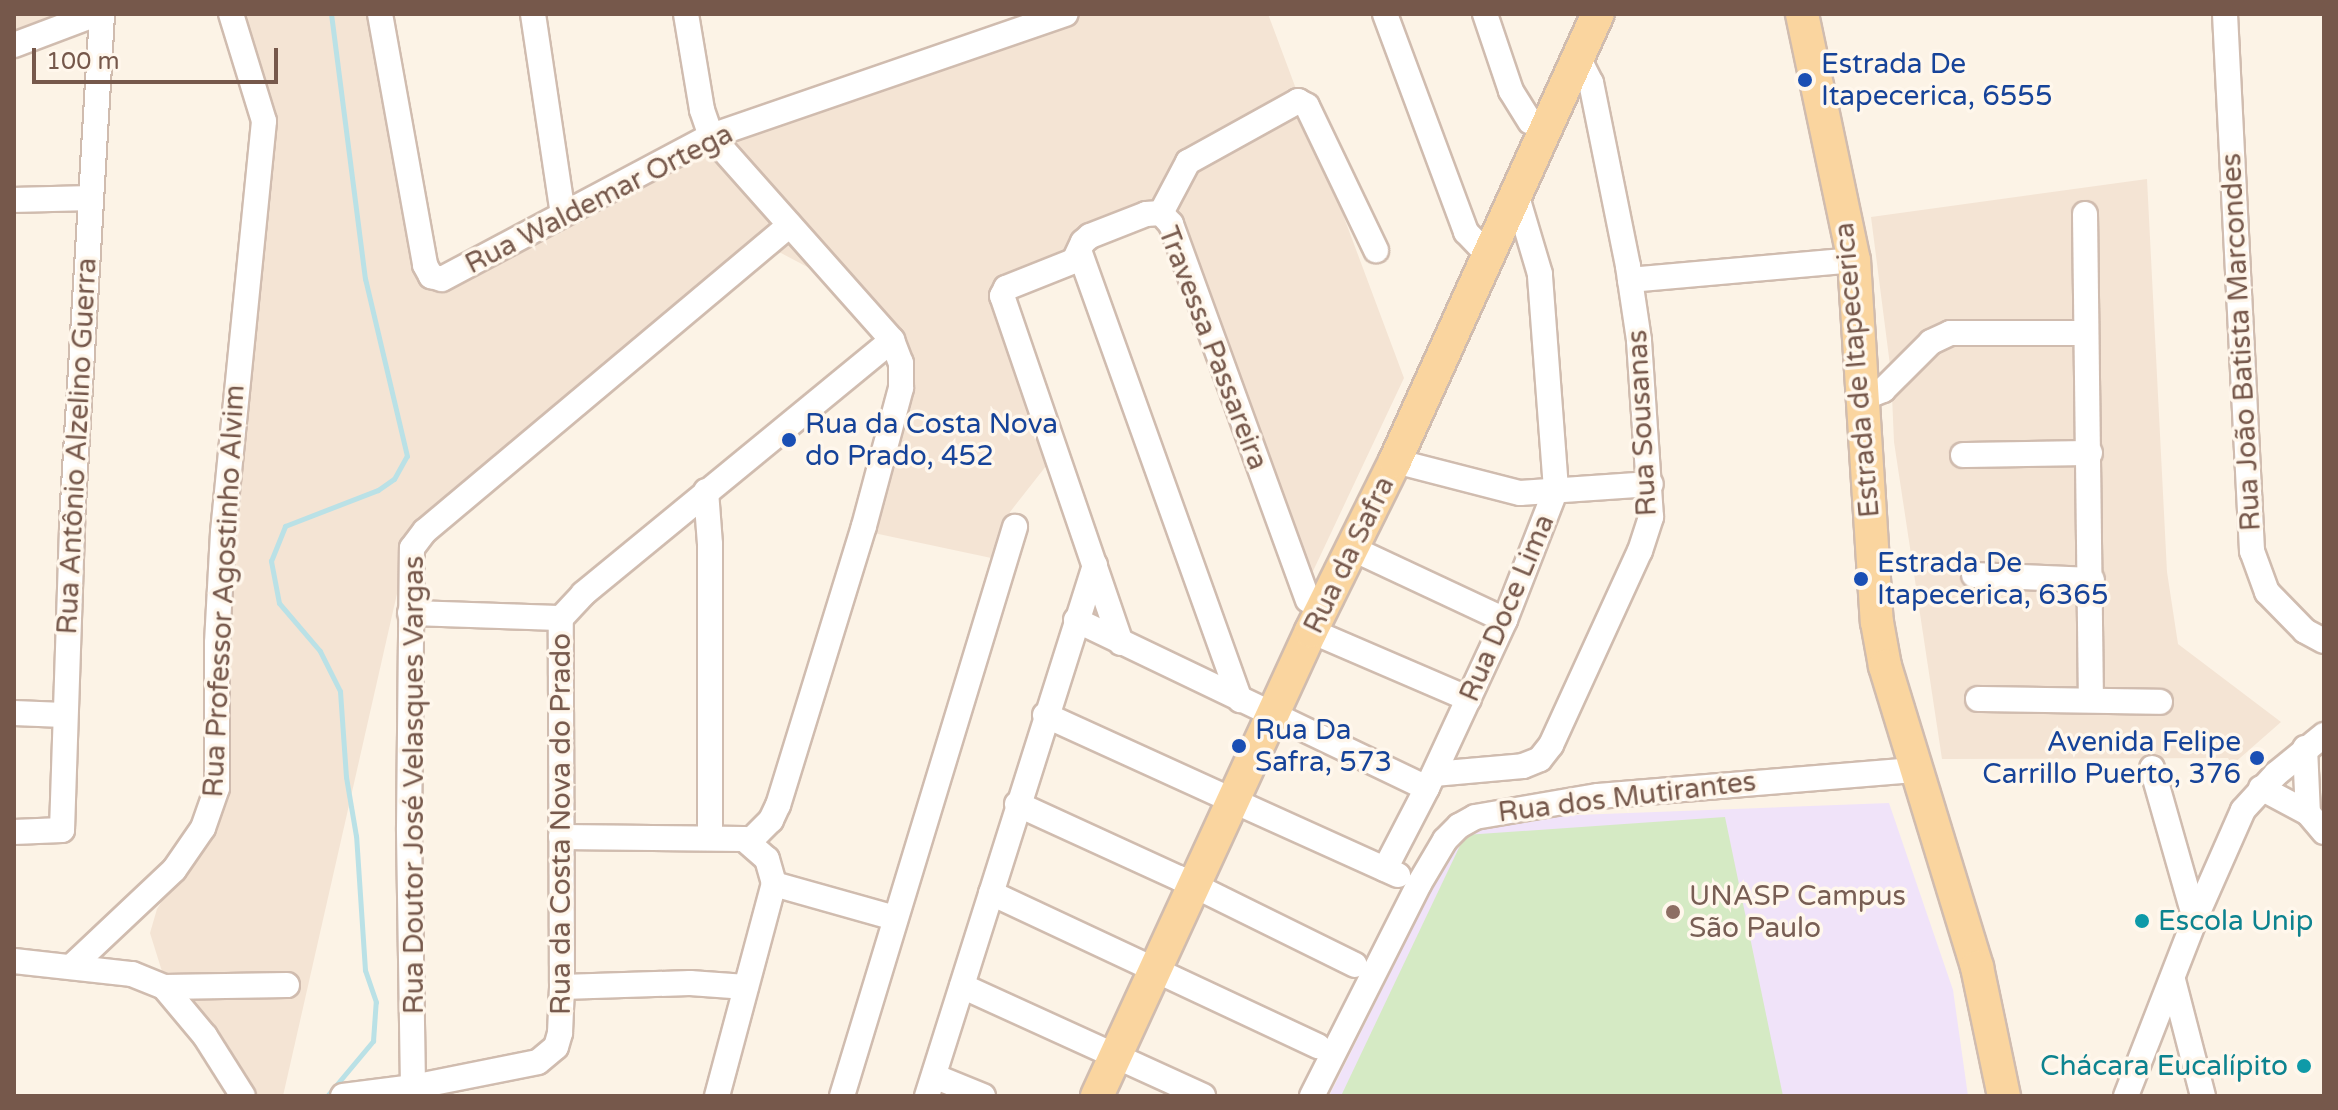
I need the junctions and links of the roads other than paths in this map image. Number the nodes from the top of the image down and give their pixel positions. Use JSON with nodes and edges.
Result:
{"nodes":[{"id":1,"x":99,"y":14,"type":"edge"},
{"id":2,"x":231,"y":14,"type":"edge"},
{"id":3,"x":380,"y":14,"type":"edge"},
{"id":4,"x":533,"y":14,"type":"edge"},
{"id":5,"x":686,"y":14,"type":"edge"},
{"id":6,"x":1066,"y":14,"type":"edge"},
{"id":7,"x":1385,"y":14,"type":"edge"},
{"id":8,"x":1485,"y":14,"type":"edge"},
{"id":9,"x":1579,"y":14,"type":"edge"},
{"id":10,"x":1598,"y":14,"type":"edge"},
{"id":11,"x":1802,"y":14,"type":"edge"},
{"id":12,"x":2225,"y":14,"type":"edge"},
{"id":13,"x":14,"y":45,"type":"edge"},
{"id":14,"x":1578,"y":58,"type":"junction"},
{"id":15,"x":1530,"y":121,"type":"junction"},
{"id":16,"x":711,"y":136,"type":"junction"},
{"id":17,"x":1515,"y":190,"type":"junction"},
{"id":18,"x":90,"y":198,"type":"junction"},
{"id":19,"x":14,"y":200,"type":"edge"},
{"id":20,"x":1161,"y":213,"type":"junction"},
{"id":21,"x":563,"y":214,"type":"junction"},
{"id":22,"x":2085,"y":214,"type":"dead end"},
{"id":23,"x":790,"y":225,"type":"junction"},
{"id":24,"x":1480,"y":249,"type":"junction"},
{"id":25,"x":1376,"y":250,"type":"dead end"},
{"id":26,"x":1080,"y":253,"type":"junction"},
{"id":27,"x":1854,"y":260,"type":"junction"},
{"id":28,"x":1630,"y":280,"type":"junction"},
{"id":29,"x":2086,"y":333,"type":"junction"},
{"id":30,"x":892,"y":340,"type":"junction"},
{"id":31,"x":1863,"y":398,"type":"junction"},
{"id":32,"x":2090,"y":453,"type":"junction"},
{"id":33,"x":1963,"y":455,"type":"dead end"},
{"id":34,"x":1395,"y":461,"type":"junction"},
{"id":35,"x":1651,"y":484,"type":"junction"},
{"id":36,"x":1556,"y":489,"type":"junction"},
{"id":37,"x":706,"y":491,"type":"junction"},
{"id":38,"x":1015,"y":527,"type":"dead end"},
{"id":39,"x":1351,"y":548,"type":"junction"},
{"id":40,"x":1095,"y":565,"type":"junction"},
{"id":41,"x":1974,"y":575,"type":"dead end"},
{"id":42,"x":2092,"y":580,"type":"junction"},
{"id":43,"x":410,"y":613,"type":"junction"},
{"id":44,"x":1309,"y":616,"type":"junction"},
{"id":45,"x":561,"y":618,"type":"junction"},
{"id":46,"x":1076,"y":620,"type":"junction"},
{"id":47,"x":1505,"y":620,"type":"junction"},
{"id":48,"x":2324,"y":641,"type":"edge"},
{"id":49,"x":1121,"y":643,"type":"junction"},
{"id":50,"x":2091,"y":698,"type":"junction"},
{"id":51,"x":1469,"y":699,"type":"junction"},
{"id":52,"x":1978,"y":699,"type":"dead end"},
{"id":53,"x":2160,"y":702,"type":"dead end"},
{"id":54,"x":1257,"y":708,"type":"junction"},
{"id":55,"x":14,"y":713,"type":"edge"},
{"id":56,"x":64,"y":715,"type":"junction"},
{"id":57,"x":1045,"y":715,"type":"junction"},
{"id":58,"x":2314,"y":742,"type":"edge"},
{"id":59,"x":2152,"y":768,"type":"dead end"},
{"id":60,"x":1914,"y":770,"type":"junction"},
{"id":61,"x":1431,"y":781,"type":"junction"},
{"id":62,"x":2261,"y":788,"type":"junction"},
{"id":63,"x":1226,"y":797,"type":"junction"},
{"id":64,"x":1017,"y":804,"type":"junction"},
{"id":65,"x":2308,"y":813,"type":"junction"},
{"id":66,"x":14,"y":832,"type":"edge"},
{"id":67,"x":2324,"y":832,"type":"edge"},
{"id":68,"x":561,"y":837,"type":"junction"},
{"id":69,"x":710,"y":837,"type":"junction"},
{"id":70,"x":750,"y":841,"type":"junction"},
{"id":71,"x":1187,"y":882,"type":"junction"},
{"id":72,"x":774,"y":884,"type":"junction"},
{"id":73,"x":991,"y":893,"type":"junction"},
{"id":74,"x":895,"y":918,"type":"junction"},
{"id":75,"x":2195,"y":919,"type":"junction"},
{"id":76,"x":14,"y":961,"type":"edge"},
{"id":77,"x":1355,"y":965,"type":"dead end"},
{"id":78,"x":72,"y":966,"type":"junction"},
{"id":79,"x":1149,"y":966,"type":"junction"},
{"id":80,"x":2173,"y":980,"type":"junction"},
{"id":81,"x":287,"y":985,"type":"dead end"},
{"id":82,"x":962,"y":986,"type":"junction"},
{"id":83,"x":164,"y":987,"type":"junction"},
{"id":84,"x":562,"y":987,"type":"junction"},
{"id":85,"x":746,"y":987,"type":"junction"},
{"id":86,"x":1318,"y":1046,"type":"dead end"},
{"id":87,"x":1108,"y":1052,"type":"junction"},
{"id":88,"x":931,"y":1086,"type":"edge"},
{"id":89,"x":413,"y":1087,"type":"junction"},
{"id":90,"x":349,"y":1095,"type":"edge"},
{"id":91,"x":243,"y":1096,"type":"edge"},
{"id":92,"x":343,"y":1096,"type":"edge"},
{"id":93,"x":717,"y":1096,"type":"edge"},
{"id":94,"x":842,"y":1096,"type":"edge"},
{"id":95,"x":983,"y":1096,"type":"edge"},
{"id":96,"x":1079,"y":1096,"type":"edge"},
{"id":97,"x":1097,"y":1096,"type":"edge"},
{"id":98,"x":1203,"y":1096,"type":"edge"},
{"id":99,"x":1312,"y":1096,"type":"edge"},
{"id":100,"x":2004,"y":1096,"type":"edge"},
{"id":101,"x":2126,"y":1096,"type":"edge"},
{"id":102,"x":2203,"y":1096,"type":"edge"}],
"edges":[{"from":1,"to":13,"type":"street"},
{"from":1,"to":18,"type":"street","name":"Rua Antônio Alzelino Guerra"},
{"from":2,"to":78,"type":"street","name":"Rua Professor Agostinho Alvim"},
{"from":3,"to":21,"type":"street","name":"Rua Waldemar Ortega"},
{"from":4,"to":21,"type":"street"},
{"from":5,"to":16,"type":"street"},
{"from":6,"to":16,"type":"street","name":"Rua Waldemar Ortega"},
{"from":7,"to":24,"type":"street"},
{"from":8,"to":15,"type":"street"},
{"from":9,"to":15,"type":"main road","name":"Rua da Safra"},
{"from":10,"to":14,"type":"main road","name":"Rua da Safra"},
{"from":11,"to":27,"type":"main road","name":"Estrada de Itapecerica"},
{"from":12,"to":48,"type":"street","name":"Rua João Batista Marcondes"},
{"from":14,"to":17,"type":"main road","name":"Rua da Safra"},
{"from":14,"to":28,"type":"street","name":"Rua Sousanas"},
{"from":15,"to":24,"type":"main road","name":"Rua da Safra"},
{"from":16,"to":21,"type":"street","name":"Rua Waldemar Ortega"},
{"from":16,"to":23,"type":"street"},
{"from":17,"to":24,"type":"main road","name":"Rua da Safra"},
{"from":17,"to":36,"type":"street","name":"Rua Doce Lima"},
{"from":18,"to":19,"type":"street"},
{"from":18,"to":56,"type":"street","name":"Rua Antônio Alzelino Guerra"},
{"from":20,"to":25,"type":"street"},
{"from":20,"to":26,"type":"street","name":"Travessa Passareira"},
{"from":20,"to":44,"type":"street","name":"Travessa Passareira"},
{"from":22,"to":29,"type":"street"},
{"from":23,"to":30,"type":"street"},
{"from":23,"to":43,"type":"street","name":"Rua Doutor José Velasques Vargas"},
{"from":24,"to":34,"type":"main road","name":"Rua da Safra"},
{"from":24,"to":44,"type":"main road","name":"Rua da Safra"},
{"from":26,"to":40,"type":"street","name":"Travessa Passareira"},
{"from":26,"to":54,"type":"street"},
{"from":27,"to":28,"type":"street"},
{"from":27,"to":31,"type":"main road","name":"Estrada de Itapecerica"},
{"from":28,"to":35,"type":"street","name":"Rua Sousanas"},
{"from":29,"to":31,"type":"street"},
{"from":29,"to":32,"type":"street"},
{"from":30,"to":37,"type":"street","name":"Rua da Costa Nova do Prado"},
{"from":30,"to":70,"type":"street"},
{"from":31,"to":60,"type":"main road","name":"Estrada de Itapecerica"},
{"from":32,"to":33,"type":"street"},
{"from":32,"to":42,"type":"street"},
{"from":34,"to":36,"type":"street"},
{"from":34,"to":39,"type":"main road","name":"Rua da Safra"},
{"from":35,"to":36,"type":"street"},
{"from":35,"to":61,"type":"street","name":"Rua Sousanas"},
{"from":36,"to":47,"type":"street","name":"Rua Doce Lima"},
{"from":37,"to":45,"type":"street","name":"Rua da Costa Nova do Prado"},
{"from":37,"to":69,"type":"street"},
{"from":38,"to":74,"type":"street"},
{"from":39,"to":44,"type":"main road","name":"Rua da Safra"},
{"from":39,"to":47,"type":"street"},
{"from":40,"to":46,"type":"street"},
{"from":40,"to":49,"type":"street","name":"Travessa Passareira"},
{"from":41,"to":42,"type":"street"},
{"from":42,"to":50,"type":"street"},
{"from":43,"to":45,"type":"street"},
{"from":43,"to":89,"type":"street","name":"Rua Doutor José Velasques Vargas"},
{"from":44,"to":51,"type":"street"},
{"from":44,"to":54,"type":"main road","name":"Rua da Safra"},
{"from":45,"to":68,"type":"street","name":"Rua da Costa Nova do Prado"},
{"from":46,"to":49,"type":"street"},
{"from":46,"to":57,"type":"street"},
{"from":47,"to":51,"type":"street","name":"Rua Doce Lima"},
{"from":49,"to":54,"type":"street"},
{"from":50,"to":52,"type":"street"},
{"from":50,"to":53,"type":"street"},
{"from":51,"to":61,"type":"street","name":"Rua Doce Lima"},
{"from":54,"to":61,"type":"street"},
{"from":54,"to":63,"type":"main road","name":"Rua da Safra"},
{"from":55,"to":56,"type":"street"},
{"from":56,"to":66,"type":"street","name":"Rua Antônio Alzelino Guerra"},
{"from":57,"to":63,"type":"street","name":"Rua Doce Lima"},
{"from":57,"to":64,"type":"street"},
{"from":58,"to":62,"type":"street"},
{"from":58,"to":65,"type":"street"},
{"from":59,"to":75,"type":"street"},
{"from":60,"to":99,"type":"street","name":"Rua dos Mutirantes"},
{"from":60,"to":100,"type":"main road","name":"Estrada de Itapecerica"},
{"from":61,"to":63,"type":"street","name":"Rua Doce Lima"},
{"from":62,"to":65,"type":"street"},
{"from":62,"to":75,"type":"street"},
{"from":63,"to":71,"type":"main road","name":"Rua da Safra"},
{"from":64,"to":71,"type":"street"},
{"from":64,"to":73,"type":"street"},
{"from":65,"to":67,"type":"street"},
{"from":68,"to":69,"type":"street"},
{"from":68,"to":84,"type":"street","name":"Rua da Costa Nova do Prado"},
{"from":69,"to":70,"type":"street"},
{"from":70,"to":72,"type":"street"},
{"from":71,"to":77,"type":"street"},
{"from":71,"to":79,"type":"main road","name":"Rua da Safra"},
{"from":72,"to":74,"type":"street"},
{"from":72,"to":85,"type":"street"},
{"from":73,"to":79,"type":"street"},
{"from":73,"to":82,"type":"street"},
{"from":74,"to":94,"type":"street"},
{"from":75,"to":80,"type":"street"},
{"from":76,"to":78,"type":"street"},
{"from":78,"to":83,"type":"street"},
{"from":79,"to":86,"type":"street"},
{"from":79,"to":87,"type":"main road","name":"Rua da Safra"},
{"from":80,"to":101,"type":"street"},
{"from":80,"to":102,"type":"street"},
{"from":81,"to":83,"type":"street"},
{"from":82,"to":87,"type":"street"},
{"from":82,"to":88,"type":"street"},
{"from":83,"to":91,"type":"street"},
{"from":84,"to":85,"type":"street"},
{"from":84,"to":89,"type":"street","name":"Rua da Costa Nova do Prado"},
{"from":85,"to":93,"type":"street"},
{"from":87,"to":96,"type":"main road","name":"Rua da Safra"},
{"from":87,"to":97,"type":"main road","name":"Rua da Safra"},
{"from":87,"to":98,"type":"street"},
{"from":88,"to":95,"type":"street"},
{"from":89,"to":90,"type":"street","name":"Rua da Costa Nova do Prado"},
{"from":90,"to":92,"type":"street","name":"Rua da Costa Nova do Prado"}]}
